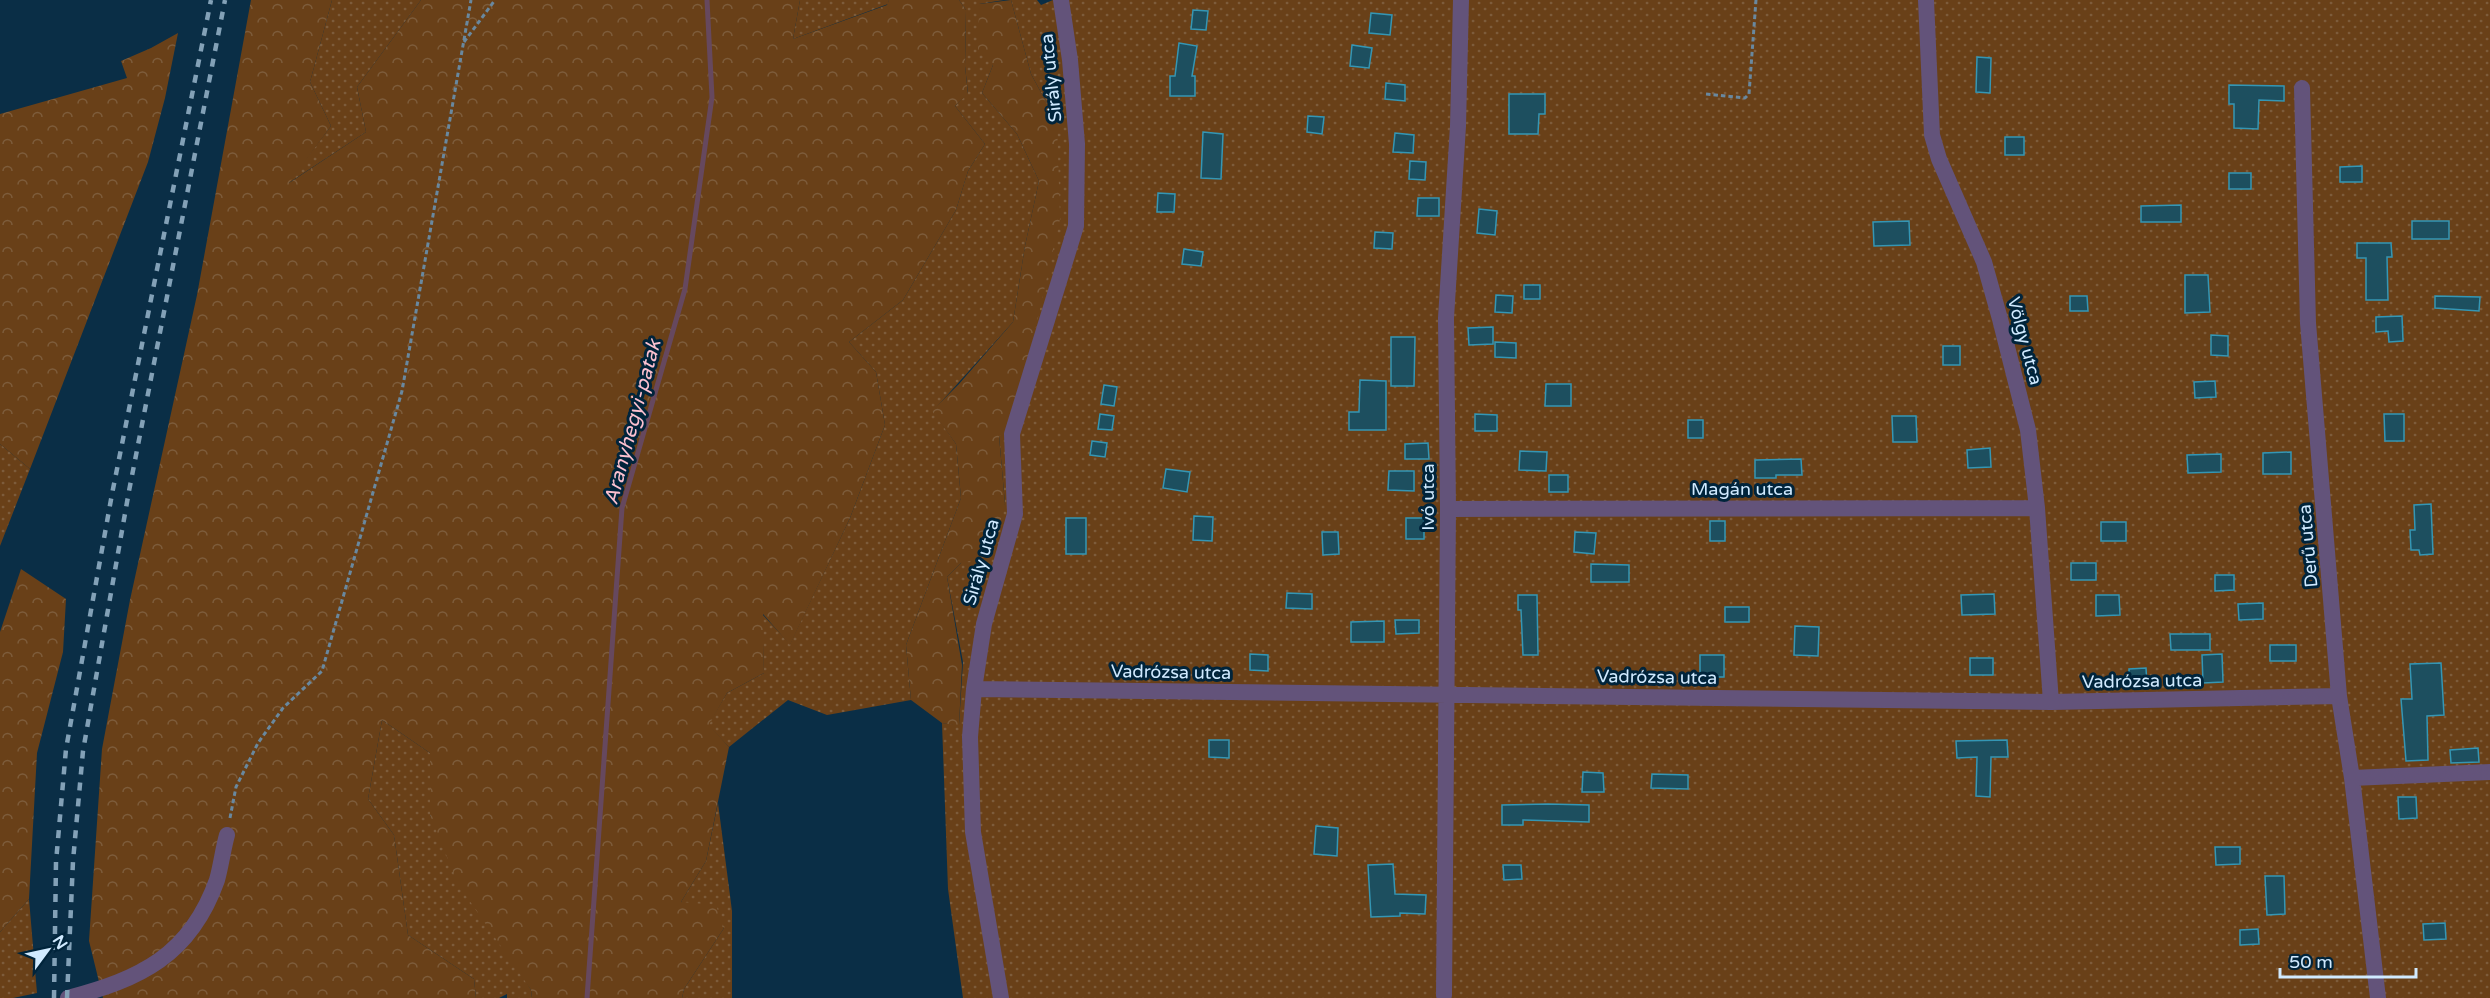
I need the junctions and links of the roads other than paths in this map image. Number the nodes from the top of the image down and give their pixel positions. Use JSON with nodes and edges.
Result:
{"nodes":[{"id":1,"x":1061,"y":0,"type":"edge"},
{"id":2,"x":1461,"y":0,"type":"edge"},
{"id":3,"x":1926,"y":0,"type":"edge"},
{"id":4,"x":2302,"y":88,"type":"dead end"},
{"id":5,"x":2037,"y":508,"type":"junction"},
{"id":6,"x":1448,"y":509,"type":"junction"},
{"id":7,"x":974,"y":689,"type":"junction"},
{"id":8,"x":1445,"y":694,"type":"junction"},
{"id":9,"x":2339,"y":696,"type":"junction"},
{"id":10,"x":2051,"y":702,"type":"junction"},
{"id":11,"x":2490,"y":772,"type":"edge"},
{"id":12,"x":2352,"y":778,"type":"junction"},
{"id":13,"x":227,"y":835,"type":"road end"},
{"id":14,"x":1444,"y":995,"type":"dead end"},
{"id":15,"x":68,"y":998,"type":"edge"},
{"id":16,"x":1002,"y":998,"type":"edge"},
{"id":17,"x":2378,"y":998,"type":"edge"}],
"edges":[{"from":1,"to":7,"type":"street","name":"Sirály utca"},
{"from":2,"to":6,"type":"street","name":"Ivó utca"},
{"from":3,"to":5,"type":"street","name":"Völgy utca"},
{"from":4,"to":9,"type":"street","name":"Derű utca"},
{"from":5,"to":6,"type":"street","name":"Magán utca"},
{"from":5,"to":10,"type":"street","name":"Völgy utca"},
{"from":6,"to":8,"type":"street","name":"Ivó utca"},
{"from":7,"to":8,"type":"street","name":"Vadrózsa utca"},
{"from":7,"to":16,"type":"street","name":"Sirály utca"},
{"from":8,"to":10,"type":"street","name":"Vadrózsa utca"},
{"from":8,"to":14,"type":"street","name":"Ivó utca"},
{"from":9,"to":10,"type":"street","name":"Vadrózsa utca"},
{"from":9,"to":12,"type":"street","name":"Derű utca"},
{"from":11,"to":12,"type":"street"},
{"from":12,"to":17,"type":"street","name":"Derű utca"},
{"from":13,"to":15,"type":"street"}]}
